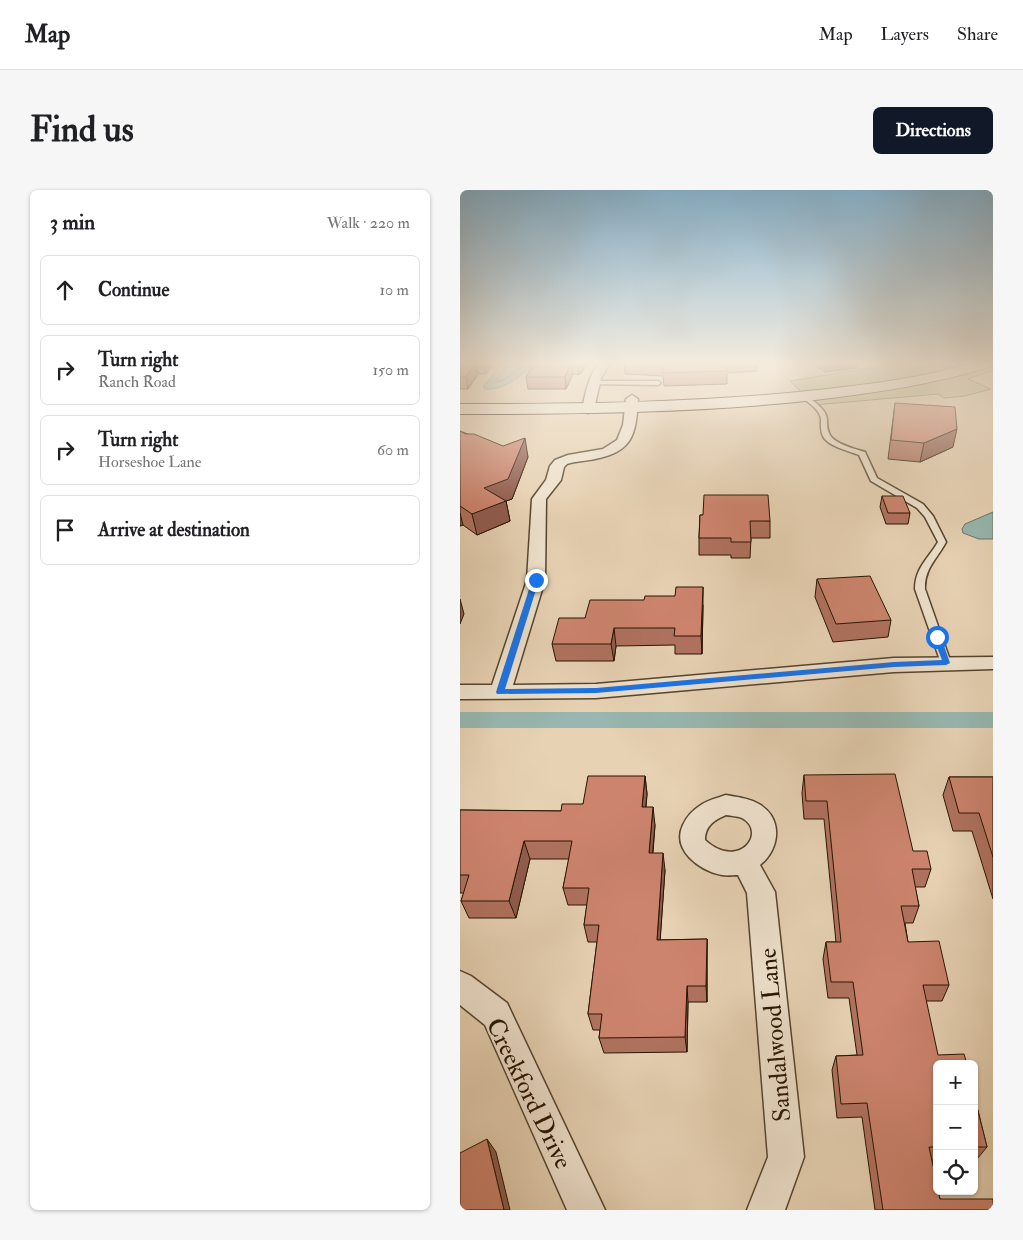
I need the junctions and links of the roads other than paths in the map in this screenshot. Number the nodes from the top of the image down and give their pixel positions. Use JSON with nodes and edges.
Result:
{"nodes":[{"id":1,"x":631,"y":410,"type":"edge"},
{"id":2,"x":819,"y":410,"type":"edge"},
{"id":3,"x":946,"y":663,"type":"junction"},
{"id":4,"x":993,"y":663,"type":"edge"},
{"id":5,"x":460,"y":692,"type":"edge"},
{"id":6,"x":500,"y":692,"type":"junction"},
{"id":7,"x":744,"y":861,"type":"dead end"},
{"id":8,"x":460,"y":986,"type":"edge"},
{"id":9,"x":586,"y":1210,"type":"edge"},
{"id":10,"x":766,"y":1210,"type":"edge"}],
"edges":[{"from":1,"to":6,"type":"street"},
{"from":2,"to":3,"type":"lane"},
{"from":3,"to":4,"type":"street"},
{"from":3,"to":6,"type":"street"},
{"from":5,"to":6,"type":"street"},
{"from":7,"to":10,"type":"street","name":"Sandalwood Lane"},
{"from":8,"to":9,"type":"street","name":"Creekford Drive"}]}
